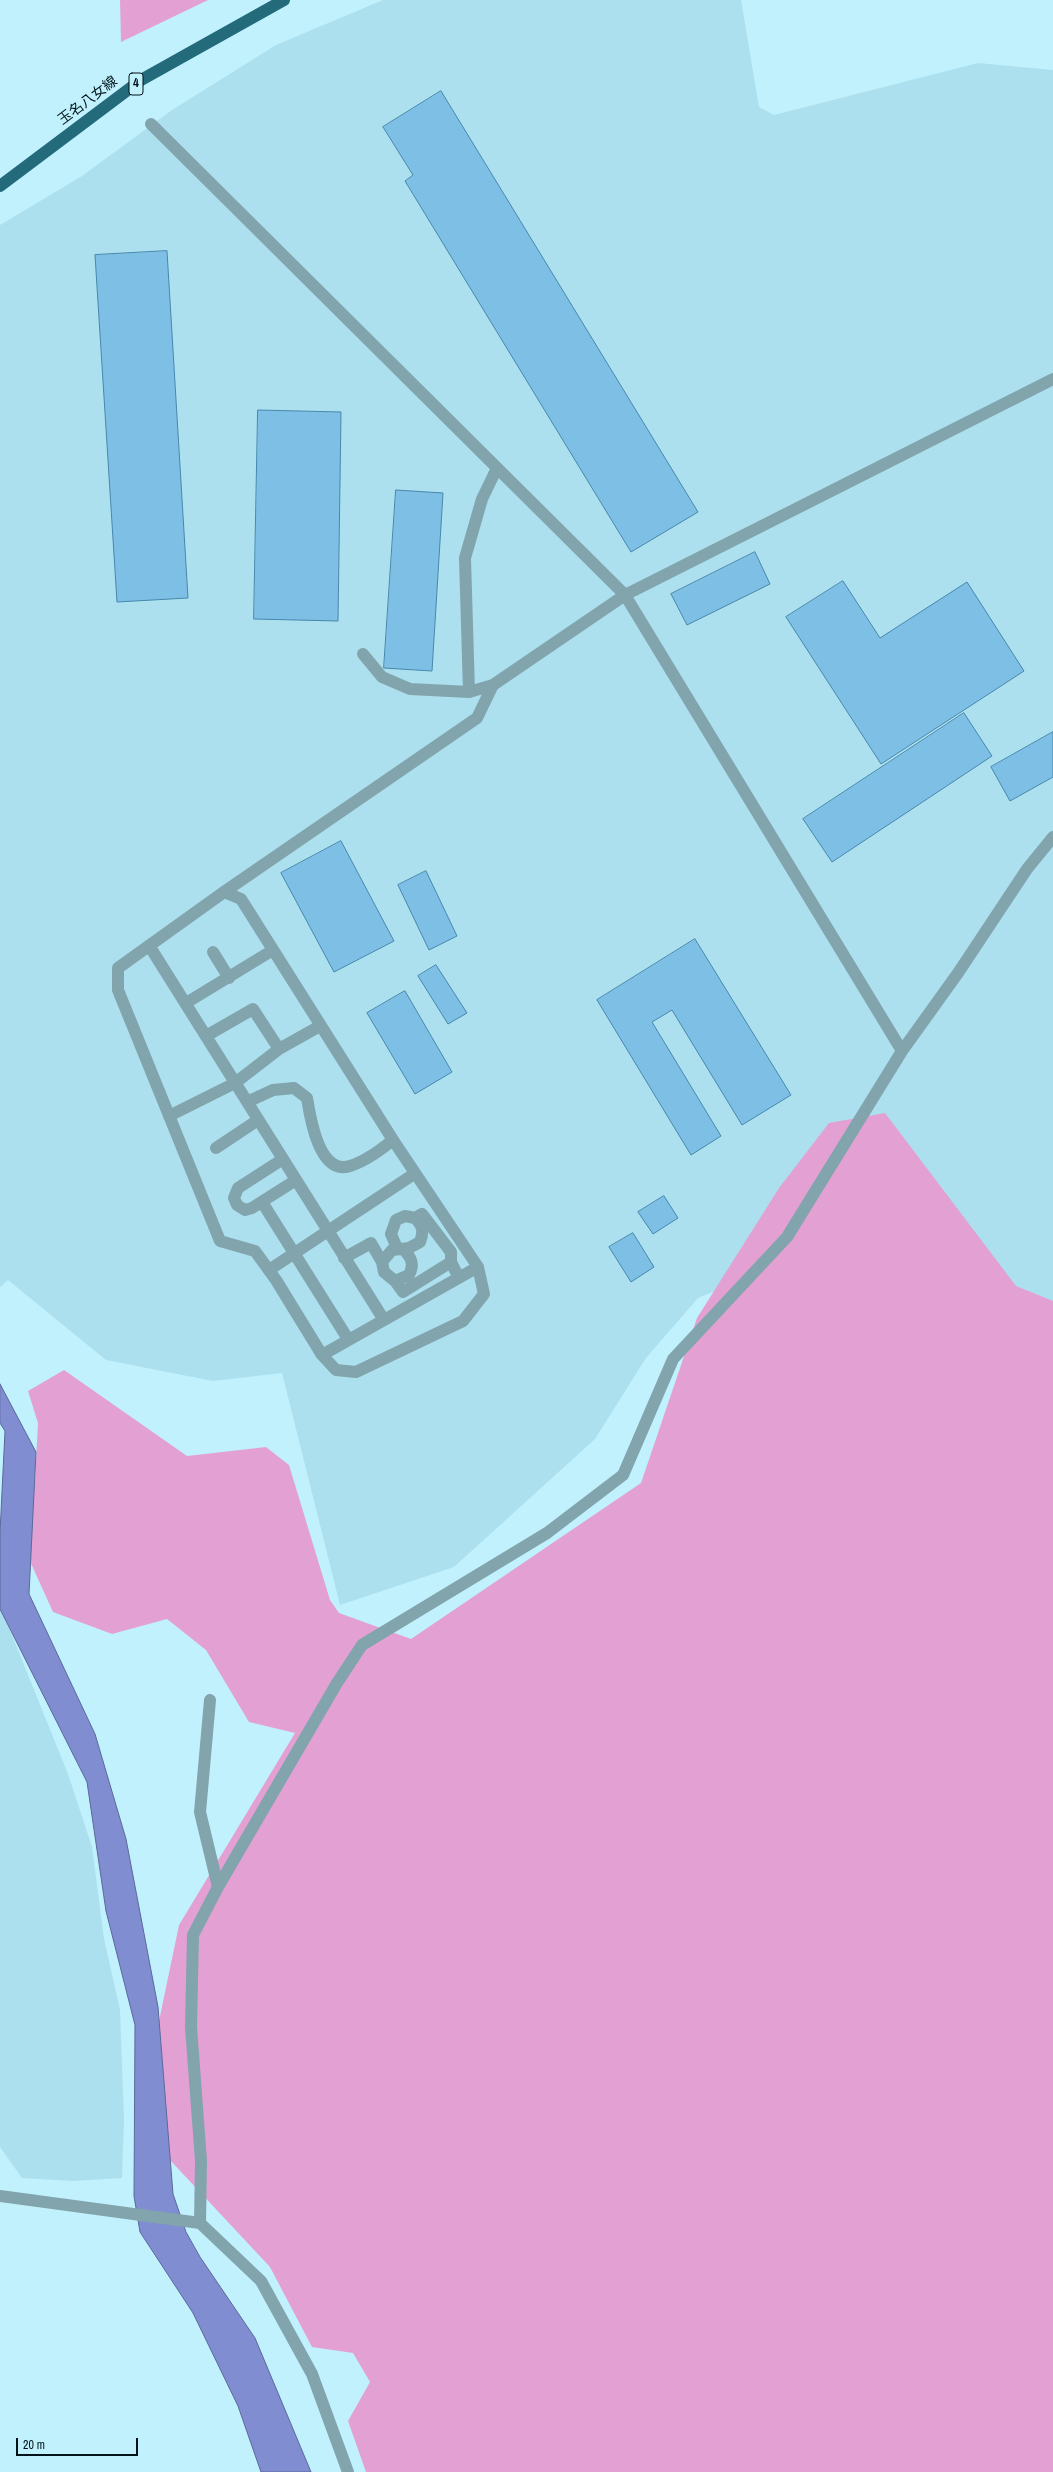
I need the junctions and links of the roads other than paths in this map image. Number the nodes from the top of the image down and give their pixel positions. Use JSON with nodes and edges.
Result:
{"nodes":[{"id":1,"x":284,"y":0,"type":"edge"},
{"id":2,"x":151,"y":124,"type":"dead end"},
{"id":3,"x":0,"y":186,"type":"edge"},
{"id":4,"x":1053,"y":379,"type":"edge"},
{"id":5,"x":497,"y":468,"type":"junction"},
{"id":6,"x":625,"y":595,"type":"junction"},
{"id":7,"x":363,"y":654,"type":"dead end"},
{"id":8,"x":492,"y":685,"type":"junction"},
{"id":9,"x":469,"y":692,"type":"junction"},
{"id":10,"x":1053,"y":837,"type":"edge"},
{"id":11,"x":224,"y":892,"type":"junction"},
{"id":12,"x":150,"y":946,"type":"junction"},
{"id":13,"x":273,"y":950,"type":"junction"},
{"id":14,"x":213,"y":952,"type":"dead end"},
{"id":15,"x":229,"y":978,"type":"junction"},
{"id":16,"x":186,"y":1003,"type":"junction"},
{"id":17,"x":320,"y":1026,"type":"junction"},
{"id":18,"x":206,"y":1036,"type":"junction"},
{"id":19,"x":279,"y":1049,"type":"junction"},
{"id":20,"x":902,"y":1051,"type":"junction"},
{"id":21,"x":235,"y":1083,"type":"junction"},
{"id":22,"x":247,"y":1102,"type":"junction"},
{"id":23,"x":169,"y":1116,"type":"junction"},
{"id":24,"x":258,"y":1120,"type":"junction"},
{"id":25,"x":393,"y":1140,"type":"junction"},
{"id":26,"x":216,"y":1148,"type":"dead end"},
{"id":27,"x":283,"y":1159,"type":"junction"},
{"id":28,"x":414,"y":1174,"type":"junction"},
{"id":29,"x":296,"y":1180,"type":"junction"},
{"id":30,"x":262,"y":1202,"type":"junction"},
{"id":31,"x":415,"y":1218,"type":"junction"},
{"id":32,"x":328,"y":1232,"type":"junction"},
{"id":33,"x":400,"y":1248,"type":"junction"},
{"id":34,"x":294,"y":1254,"type":"junction"},
{"id":35,"x":344,"y":1258,"type":"junction"},
{"id":36,"x":382,"y":1262,"type":"junction"},
{"id":37,"x":451,"y":1262,"type":"junction"},
{"id":38,"x":478,"y":1267,"type":"junction"},
{"id":39,"x":269,"y":1270,"type":"junction"},
{"id":40,"x":460,"y":1278,"type":"junction"},
{"id":41,"x":396,"y":1281,"type":"junction"},
{"id":42,"x":384,"y":1320,"type":"junction"},
{"id":43,"x":348,"y":1339,"type":"junction"},
{"id":44,"x":322,"y":1355,"type":"junction"},
{"id":45,"x":210,"y":1700,"type":"dead end"},
{"id":46,"x":218,"y":1887,"type":"junction"},
{"id":47,"x":0,"y":2195,"type":"edge"},
{"id":48,"x":200,"y":2223,"type":"junction"},
{"id":49,"x":348,"y":2472,"type":"edge"}],
"edges":[{"from":1,"to":3,"type":"main road","name":"玉名八女線","number":"4"},
{"from":2,"to":5,"type":"street"},
{"from":4,"to":6,"type":"street"},
{"from":5,"to":6,"type":"street"},
{"from":5,"to":9,"type":"street"},
{"from":6,"to":8,"type":"street"},
{"from":6,"to":20,"type":"street"},
{"from":7,"to":9,"type":"street"},
{"from":8,"to":9,"type":"street"},
{"from":8,"to":11,"type":"street"},
{"from":10,"to":20,"type":"street"},
{"from":11,"to":12,"type":"street"},
{"from":11,"to":13,"type":"street"},
{"from":12,"to":16,"type":"street"},
{"from":12,"to":23,"type":"street"},
{"from":13,"to":15,"type":"street"},
{"from":13,"to":17,"type":"street"},
{"from":14,"to":15,"type":"street"},
{"from":15,"to":16,"type":"street"},
{"from":16,"to":18,"type":"street"},
{"from":17,"to":19,"type":"street"},
{"from":17,"to":25,"type":"street"},
{"from":18,"to":19,"type":"street"},
{"from":18,"to":21,"type":"street"},
{"from":19,"to":21,"type":"street"},
{"from":20,"to":46,"type":"street"},
{"from":21,"to":22,"type":"street"},
{"from":21,"to":23,"type":"street"},
{"from":22,"to":24,"type":"street"},
{"from":22,"to":25,"type":"street"},
{"from":23,"to":39,"type":"street"},
{"from":24,"to":26,"type":"street"},
{"from":24,"to":27,"type":"street"},
{"from":25,"to":28,"type":"street"},
{"from":27,"to":29,"type":"street"},
{"from":27,"to":30,"type":"street"},
{"from":28,"to":32,"type":"street"},
{"from":28,"to":38,"type":"street"},
{"from":29,"to":30,"type":"street"},
{"from":29,"to":32,"type":"street"},
{"from":30,"to":34,"type":"street"},
{"from":31,"to":33,"type":"street"},
{"from":31,"to":33,"type":"street"},
{"from":31,"to":37,"type":"street"},
{"from":32,"to":34,"type":"street"},
{"from":32,"to":35,"type":"street"},
{"from":33,"to":36,"type":"street"},
{"from":33,"to":41,"type":"street"},
{"from":34,"to":39,"type":"street"},
{"from":34,"to":43,"type":"street"},
{"from":35,"to":36,"type":"street"},
{"from":35,"to":42,"type":"street"},
{"from":36,"to":41,"type":"street"},
{"from":37,"to":40,"type":"street"},
{"from":37,"to":41,"type":"street"},
{"from":38,"to":40,"type":"street"},
{"from":38,"to":44,"type":"street"},
{"from":39,"to":44,"type":"street"},
{"from":40,"to":42,"type":"street"},
{"from":42,"to":43,"type":"street"},
{"from":43,"to":44,"type":"street"},
{"from":45,"to":46,"type":"street"},
{"from":46,"to":48,"type":"street"},
{"from":47,"to":48,"type":"street"},
{"from":48,"to":49,"type":"street"}]}
